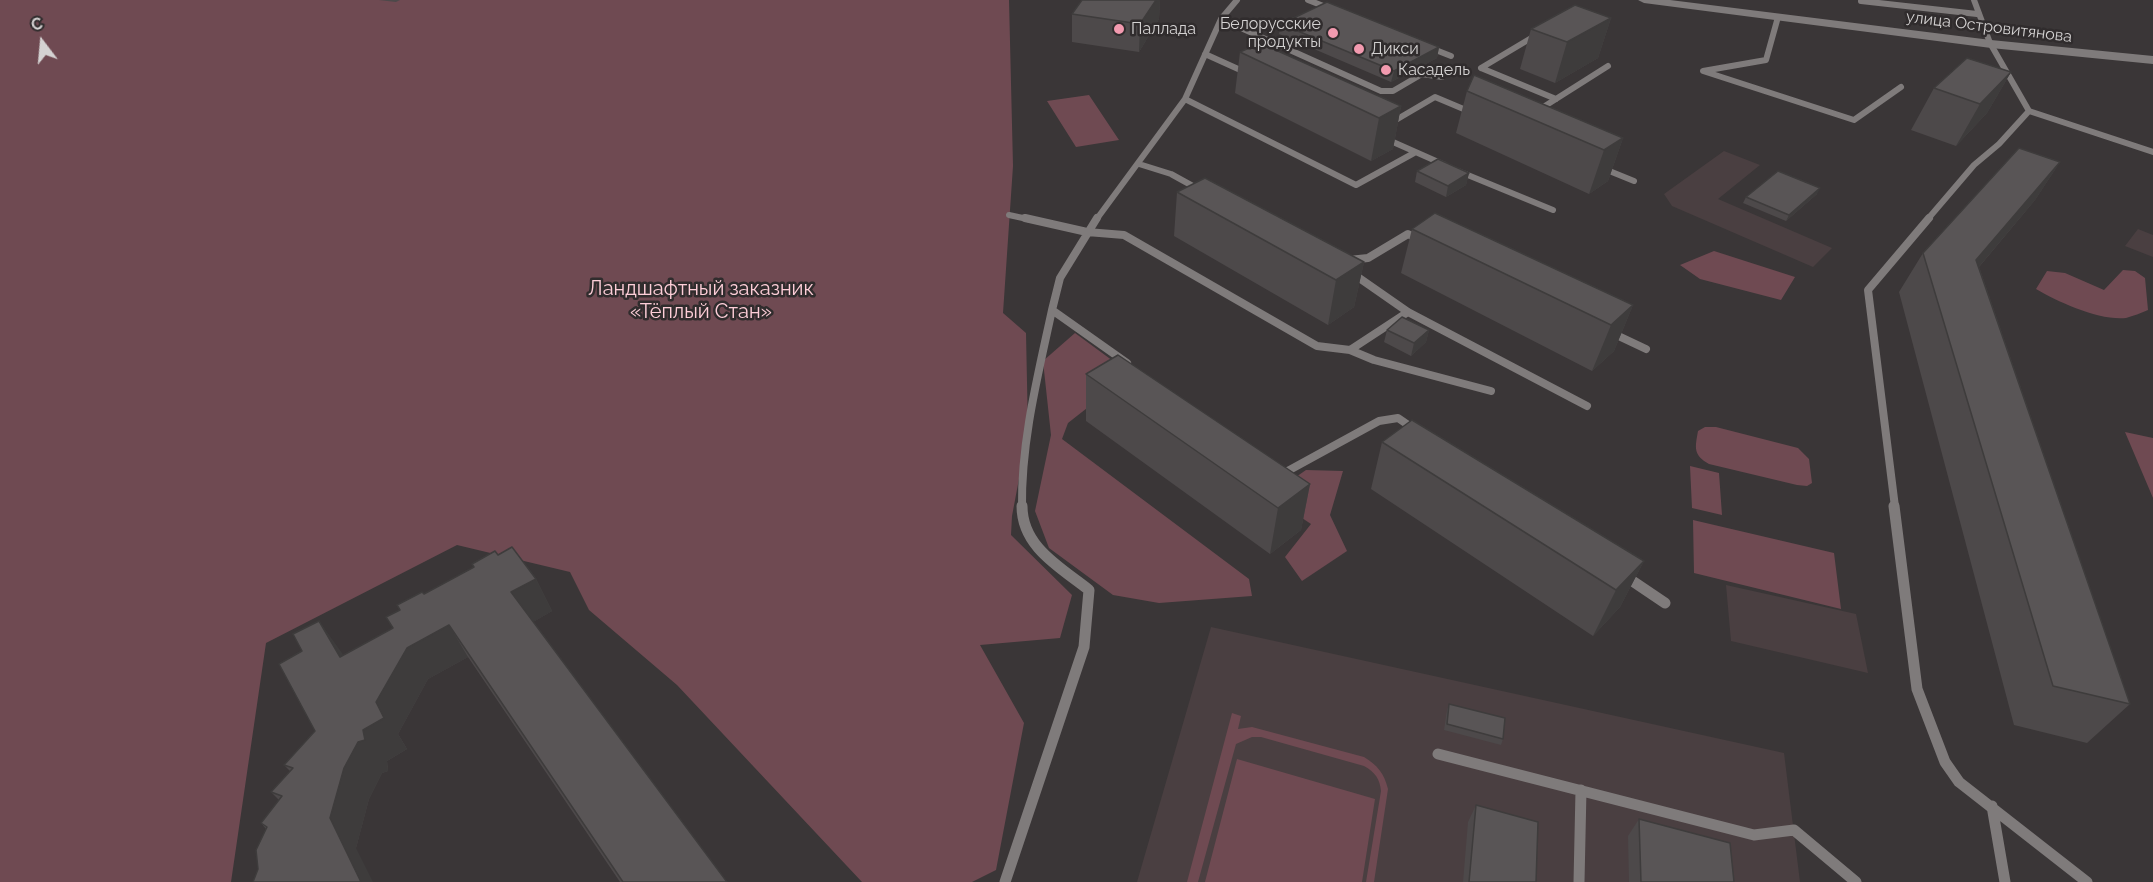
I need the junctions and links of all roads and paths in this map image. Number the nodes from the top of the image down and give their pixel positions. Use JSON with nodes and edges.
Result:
{"nodes":[{"id":1,"x":1238,"y":0,"type":"edge"},
{"id":2,"x":1308,"y":0,"type":"edge"},
{"id":3,"x":1644,"y":0,"type":"edge"},
{"id":4,"x":1974,"y":0,"type":"edge"},
{"id":5,"x":1658,"y":1,"type":"edge"},
{"id":6,"x":1861,"y":1,"type":"edge"},
{"id":7,"x":1341,"y":13,"type":"edge"},
{"id":8,"x":1977,"y":14,"type":"junction"},
{"id":9,"x":1778,"y":17,"type":"junction"},
{"id":10,"x":1221,"y":19,"type":"junction"},
{"id":11,"x":1538,"y":34,"type":"edge"},
{"id":12,"x":1418,"y":43,"type":"edge"},
{"id":13,"x":1991,"y":44,"type":"junction"},
{"id":14,"x":1205,"y":54,"type":"junction"},
{"id":15,"x":1451,"y":56,"type":"dead end"},
{"id":16,"x":2153,"y":60,"type":"edge"},
{"id":17,"x":1608,"y":66,"type":"dead end"},
{"id":18,"x":1442,"y":77,"type":"dead end"},
{"id":19,"x":1258,"y":78,"type":"edge"},
{"id":20,"x":1901,"y":87,"type":"dead end"},
{"id":21,"x":1185,"y":99,"type":"junction"},
{"id":22,"x":1556,"y":99,"type":"junction"},
{"id":23,"x":2029,"y":111,"type":"junction"},
{"id":24,"x":1479,"y":115,"type":"edge"},
{"id":25,"x":1529,"y":117,"type":"edge"},
{"id":26,"x":1385,"y":127,"type":"edge"},
{"id":27,"x":1374,"y":133,"type":"edge"},
{"id":28,"x":2153,"y":152,"type":"edge"},
{"id":29,"x":1414,"y":153,"type":"junction"},
{"id":30,"x":1139,"y":164,"type":"junction"},
{"id":31,"x":1593,"y":164,"type":"edge"},
{"id":32,"x":1634,"y":181,"type":"dead end"},
{"id":33,"x":1206,"y":193,"type":"edge"},
{"id":34,"x":1552,"y":210,"type":"dead end"},
{"id":35,"x":1009,"y":215,"type":"dead end"},
{"id":36,"x":1087,"y":232,"type":"junction"},
{"id":37,"x":1428,"y":244,"type":"edge"},
{"id":38,"x":1052,"y":310,"type":"junction"},
{"id":39,"x":1408,"y":312,"type":"junction"},
{"id":40,"x":1605,"y":329,"type":"edge"},
{"id":41,"x":1646,"y":349,"type":"dead end"},
{"id":42,"x":1350,"y":350,"type":"junction"},
{"id":43,"x":1139,"y":371,"type":"edge"},
{"id":44,"x":1491,"y":391,"type":"dead end"},
{"id":45,"x":1587,"y":406,"type":"dead end"},
{"id":46,"x":1427,"y":437,"type":"edge"},
{"id":47,"x":1274,"y":466,"type":"edge"},
{"id":48,"x":1617,"y":570,"type":"edge"},
{"id":49,"x":1665,"y":603,"type":"dead end"},
{"id":50,"x":1438,"y":754,"type":"dead end"},
{"id":51,"x":1581,"y":790,"type":"junction"},
{"id":52,"x":1992,"y":806,"type":"junction"},
{"id":53,"x":1005,"y":882,"type":"edge"},
{"id":54,"x":1579,"y":882,"type":"edge"},
{"id":55,"x":1856,"y":882,"type":"edge"},
{"id":56,"x":2005,"y":882,"type":"edge"},
{"id":57,"x":2087,"y":882,"type":"edge"}],
"edges":[{"from":1,"to":10,"type":"lane"},
{"from":2,"to":7,"type":"lane"},
{"from":3,"to":5,"type":"main road","name":"улица Островитянова"},
{"from":4,"to":8,"type":"lane"},
{"from":5,"to":9,"type":"main road","name":"улица Островитянова"},
{"from":6,"to":8,"type":"lane"},
{"from":8,"to":13,"type":"lane"},
{"from":9,"to":13,"type":"main road","name":"улица Островитянова"},
{"from":9,"to":20,"type":"lane"},
{"from":10,"to":14,"type":"lane"},
{"from":10,"to":18,"type":"lane"},
{"from":11,"to":22,"type":"lane"},
{"from":12,"to":15,"type":"lane"},
{"from":13,"to":16,"type":"main road","name":"улица Островитянова"},
{"from":13,"to":23,"type":"lane"},
{"from":14,"to":19,"type":"lane"},
{"from":14,"to":21,"type":"lane"},
{"from":17,"to":22,"type":"lane"},
{"from":21,"to":29,"type":"lane"},
{"from":21,"to":30,"type":"lane"},
{"from":22,"to":25,"type":"lane"},
{"from":23,"to":28,"type":"lane"},
{"from":23,"to":52,"type":"lane"},
{"from":24,"to":26,"type":"lane"},
{"from":27,"to":29,"type":"lane"},
{"from":29,"to":34,"type":"lane"},
{"from":30,"to":33,"type":"lane"},
{"from":30,"to":36,"type":"lane"},
{"from":31,"to":32,"type":"lane"},
{"from":35,"to":36,"type":"lane"},
{"from":36,"to":38,"type":"lane"},
{"from":36,"to":42,"type":"lane"},
{"from":37,"to":39,"type":"lane"},
{"from":38,"to":43,"type":"lane"},
{"from":38,"to":53,"type":"lane"},
{"from":39,"to":42,"type":"lane"},
{"from":39,"to":45,"type":"lane"},
{"from":40,"to":41,"type":"lane"},
{"from":42,"to":44,"type":"lane"},
{"from":46,"to":47,"type":"lane"},
{"from":48,"to":49,"type":"lane"},
{"from":50,"to":51,"type":"lane"},
{"from":51,"to":54,"type":"lane"},
{"from":51,"to":55,"type":"lane"},
{"from":52,"to":56,"type":"lane"},
{"from":52,"to":57,"type":"lane"}]}
